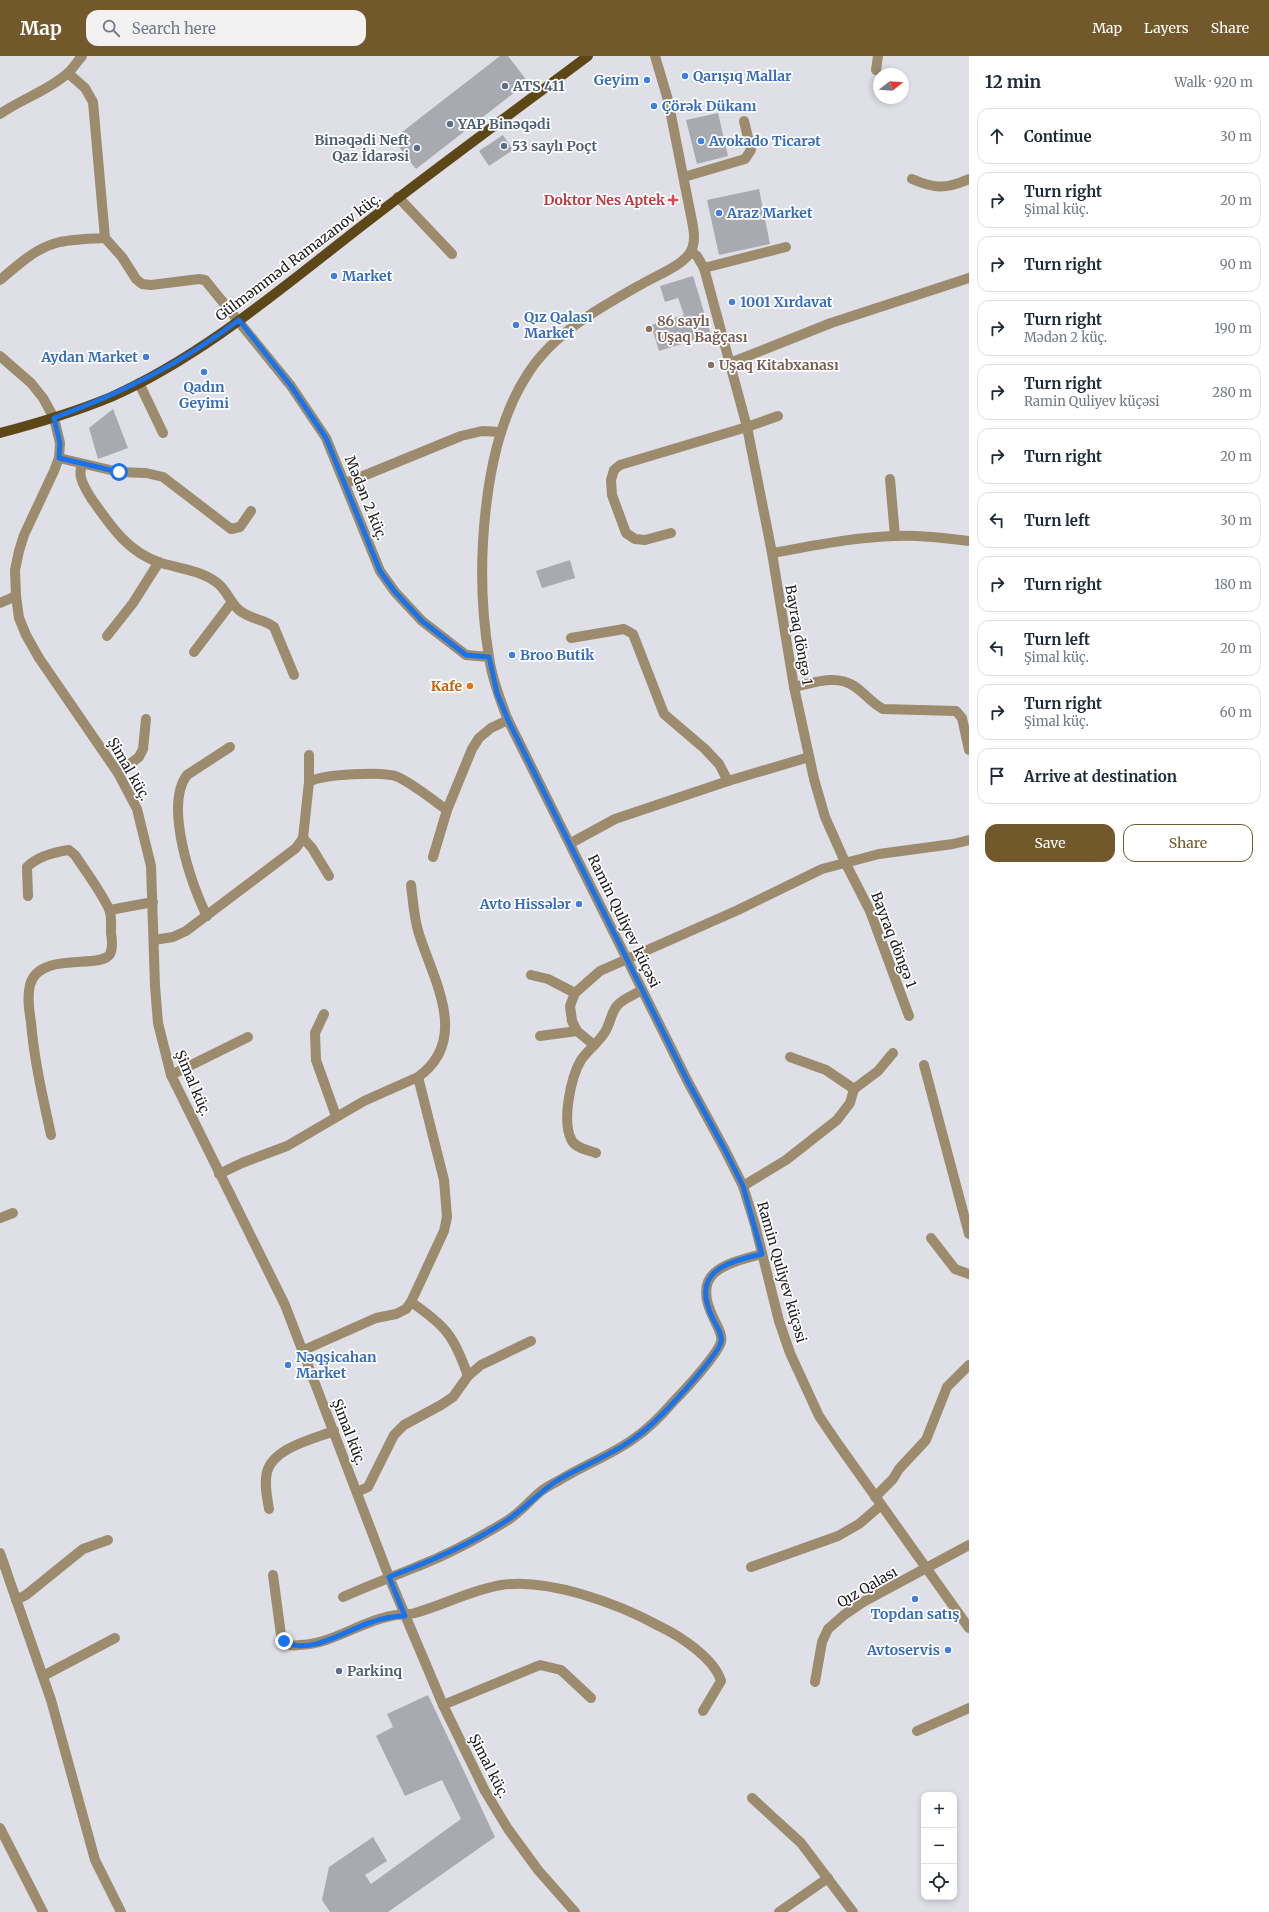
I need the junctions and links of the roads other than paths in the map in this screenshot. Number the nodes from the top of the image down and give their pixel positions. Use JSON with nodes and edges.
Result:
{"nodes":[{"id":1,"x":82,"y":56,"type":"edge"},
{"id":2,"x":588,"y":56,"type":"edge"},
{"id":3,"x":656,"y":56,"type":"edge"},
{"id":4,"x":878,"y":56,"type":"edge"},
{"id":5,"x":876,"y":68,"type":"edge"},
{"id":6,"x":68,"y":73,"type":"junction"},
{"id":7,"x":0,"y":114,"type":"edge"},
{"id":8,"x":744,"y":121,"type":"dead end"},
{"id":9,"x":684,"y":177,"type":"junction"},
{"id":10,"x":969,"y":179,"type":"edge"},
{"id":11,"x":912,"y":180,"type":"dead end"},
{"id":12,"x":398,"y":198,"type":"junction"},
{"id":13,"x":105,"y":238,"type":"junction"},
{"id":14,"x":786,"y":247,"type":"dead end"},
{"id":15,"x":691,"y":251,"type":"junction"},
{"id":16,"x":452,"y":254,"type":"dead end"},
{"id":17,"x":704,"y":268,"type":"junction"},
{"id":18,"x":969,"y":278,"type":"edge"},
{"id":19,"x":0,"y":280,"type":"edge"},
{"id":20,"x":239,"y":320,"type":"junction"},
{"id":21,"x":0,"y":356,"type":"edge"},
{"id":22,"x":730,"y":363,"type":"junction"},
{"id":23,"x":139,"y":383,"type":"junction"},
{"id":24,"x":778,"y":416,"type":"dead end"},
{"id":25,"x":54,"y":418,"type":"junction"},
{"id":26,"x":747,"y":427,"type":"junction"},
{"id":27,"x":163,"y":432,"type":"dead end"},
{"id":28,"x":501,"y":432,"type":"junction"},
{"id":29,"x":0,"y":433,"type":"edge"},
{"id":30,"x":59,"y":458,"type":"junction"},
{"id":31,"x":83,"y":464,"type":"junction"},
{"id":32,"x":890,"y":479,"type":"dead end"},
{"id":33,"x":346,"y":483,"type":"junction"},
{"id":34,"x":251,"y":511,"type":"dead end"},
{"id":35,"x":671,"y":533,"type":"dead end"},
{"id":36,"x":895,"y":536,"type":"junction"},
{"id":37,"x":969,"y":541,"type":"edge"},
{"id":38,"x":772,"y":553,"type":"junction"},
{"id":39,"x":160,"y":562,"type":"junction"},
{"id":40,"x":16,"y":596,"type":"junction"},
{"id":41,"x":232,"y":602,"type":"junction"},
{"id":42,"x":0,"y":604,"type":"edge"},
{"id":43,"x":107,"y":636,"type":"dead end"},
{"id":44,"x":571,"y":638,"type":"dead end"},
{"id":45,"x":194,"y":652,"type":"dead end"},
{"id":46,"x":489,"y":657,"type":"junction"},
{"id":47,"x":294,"y":675,"type":"dead end"},
{"id":48,"x":794,"y":687,"type":"junction"},
{"id":49,"x":146,"y":719,"type":"dead end"},
{"id":50,"x":508,"y":720,"type":"junction"},
{"id":51,"x":230,"y":747,"type":"dead end"},
{"id":52,"x":969,"y":750,"type":"edge"},
{"id":53,"x":309,"y":755,"type":"dead end"},
{"id":54,"x":809,"y":757,"type":"junction"},
{"id":55,"x":118,"y":773,"type":"junction"},
{"id":56,"x":728,"y":781,"type":"junction"},
{"id":57,"x":310,"y":782,"type":"junction"},
{"id":58,"x":447,"y":810,"type":"junction"},
{"id":59,"x":303,"y":838,"type":"junction"},
{"id":60,"x":969,"y":840,"type":"edge"},
{"id":61,"x":571,"y":843,"type":"junction"},
{"id":62,"x":433,"y":857,"type":"dead end"},
{"id":63,"x":845,"y":862,"type":"junction"},
{"id":64,"x":329,"y":876,"type":"dead end"},
{"id":65,"x":411,"y":885,"type":"dead end"},
{"id":66,"x":28,"y":896,"type":"dead end"},
{"id":67,"x":153,"y":902,"type":"junction"},
{"id":68,"x":110,"y":910,"type":"junction"},
{"id":69,"x":207,"y":916,"type":"junction"},
{"id":70,"x":154,"y":940,"type":"junction"},
{"id":71,"x":626,"y":958,"type":"junction"},
{"id":72,"x":531,"y":975,"type":"dead end"},
{"id":73,"x":642,"y":990,"type":"junction"},
{"id":74,"x":575,"y":993,"type":"junction"},
{"id":75,"x":324,"y":1014,"type":"dead end"},
{"id":76,"x":909,"y":1016,"type":"dead end"},
{"id":77,"x":577,"y":1031,"type":"junction"},
{"id":78,"x":540,"y":1036,"type":"dead end"},
{"id":79,"x":248,"y":1037,"type":"dead end"},
{"id":80,"x":594,"y":1045,"type":"junction"},
{"id":81,"x":893,"y":1053,"type":"dead end"},
{"id":82,"x":790,"y":1057,"type":"dead end"},
{"id":83,"x":924,"y":1065,"type":"dead end"},
{"id":84,"x":171,"y":1074,"type":"junction"},
{"id":85,"x":418,"y":1077,"type":"junction"},
{"id":86,"x":854,"y":1089,"type":"junction"},
{"id":87,"x":336,"y":1116,"type":"junction"},
{"id":88,"x":51,"y":1135,"type":"dead end"},
{"id":89,"x":596,"y":1153,"type":"dead end"},
{"id":90,"x":219,"y":1174,"type":"junction"},
{"id":91,"x":743,"y":1186,"type":"junction"},
{"id":92,"x":13,"y":1213,"type":"dead end"},
{"id":93,"x":0,"y":1218,"type":"edge"},
{"id":94,"x":969,"y":1234,"type":"edge"},
{"id":95,"x":931,"y":1238,"type":"dead end"},
{"id":96,"x":762,"y":1254,"type":"junction"},
{"id":97,"x":969,"y":1274,"type":"edge"},
{"id":98,"x":411,"y":1302,"type":"junction"},
{"id":99,"x":531,"y":1342,"type":"dead end"},
{"id":100,"x":304,"y":1350,"type":"junction"},
{"id":101,"x":969,"y":1365,"type":"edge"},
{"id":102,"x":468,"y":1376,"type":"junction"},
{"id":103,"x":334,"y":1431,"type":"junction"},
{"id":104,"x":357,"y":1492,"type":"junction"},
{"id":105,"x":875,"y":1496,"type":"junction"},
{"id":106,"x":881,"y":1505,"type":"junction"},
{"id":107,"x":269,"y":1509,"type":"dead end"},
{"id":108,"x":108,"y":1540,"type":"dead end"},
{"id":109,"x":969,"y":1545,"type":"edge"},
{"id":110,"x":0,"y":1553,"type":"edge"},
{"id":111,"x":751,"y":1567,"type":"dead end"},
{"id":112,"x":927,"y":1569,"type":"junction"},
{"id":113,"x":273,"y":1575,"type":"dead end"},
{"id":114,"x":389,"y":1577,"type":"junction"},
{"id":115,"x":343,"y":1597,"type":"dead end"},
{"id":116,"x":16,"y":1600,"type":"junction"},
{"id":117,"x":405,"y":1616,"type":"junction"},
{"id":118,"x":969,"y":1628,"type":"edge"},
{"id":119,"x":115,"y":1638,"type":"dead end"},
{"id":120,"x":43,"y":1676,"type":"junction"},
{"id":121,"x":815,"y":1682,"type":"dead end"},
{"id":122,"x":591,"y":1698,"type":"dead end"},
{"id":123,"x":443,"y":1705,"type":"junction"},
{"id":124,"x":969,"y":1708,"type":"edge"},
{"id":125,"x":703,"y":1711,"type":"dead end"},
{"id":126,"x":917,"y":1731,"type":"dead end"},
{"id":127,"x":752,"y":1798,"type":"dead end"},
{"id":128,"x":0,"y":1828,"type":"edge"},
{"id":129,"x":828,"y":1878,"type":"junction"},
{"id":130,"x":43,"y":1912,"type":"edge"},
{"id":131,"x":121,"y":1912,"type":"edge"},
{"id":132,"x":575,"y":1912,"type":"edge"},
{"id":133,"x":779,"y":1912,"type":"edge"},
{"id":134,"x":853,"y":1912,"type":"edge"}],
"edges":[{"from":1,"to":6,"type":"street"},
{"from":2,"to":12,"type":"main road","name":"Gülməmməd Ramazanov küç."},
{"from":3,"to":9,"type":"street"},
{"from":4,"to":5,"type":"street"},
{"from":6,"to":7,"type":"street"},
{"from":6,"to":13,"type":"street"},
{"from":8,"to":9,"type":"street"},
{"from":9,"to":15,"type":"street"},
{"from":10,"to":11,"type":"street"},
{"from":12,"to":16,"type":"street"},
{"from":12,"to":20,"type":"main road","name":"Gülməmməd Ramazanov küç."},
{"from":13,"to":19,"type":"street"},
{"from":13,"to":20,"type":"street","name":"Mədən 2 küç."},
{"from":14,"to":17,"type":"street"},
{"from":15,"to":17,"type":"street","name":"Bayraq döngə 1"},
{"from":15,"to":28,"type":"street","name":"Ramin Quliyev küçəsi"},
{"from":17,"to":22,"type":"street","name":"Bayraq döngə 1"},
{"from":18,"to":22,"type":"street"},
{"from":20,"to":23,"type":"main road","name":"Gülməmməd Ramazanov küç."},
{"from":20,"to":33,"type":"street","name":"Mədən 2 küç."},
{"from":21,"to":25,"type":"street","name":"Şimal küç."},
{"from":22,"to":26,"type":"street","name":"Bayraq döngə 1"},
{"from":23,"to":25,"type":"main road","name":"Gülməmməd Ramazanov küç."},
{"from":23,"to":27,"type":"street"},
{"from":24,"to":26,"type":"street"},
{"from":25,"to":29,"type":"main road","name":"Gülməmməd Ramazanov küç."},
{"from":25,"to":30,"type":"street","name":"Şimal küç."},
{"from":26,"to":35,"type":"street"},
{"from":26,"to":38,"type":"street","name":"Bayraq döngə 1"},
{"from":28,"to":33,"type":"street"},
{"from":28,"to":46,"type":"street","name":"Ramin Quliyev küçəsi"},
{"from":30,"to":31,"type":"street"},
{"from":30,"to":40,"type":"street","name":"Şimal küç."},
{"from":31,"to":34,"type":"street"},
{"from":31,"to":39,"type":"street"},
{"from":32,"to":36,"type":"street"},
{"from":33,"to":46,"type":"street","name":"Mədən 2 küç."},
{"from":36,"to":37,"type":"street"},
{"from":36,"to":38,"type":"street"},
{"from":38,"to":48,"type":"street","name":"Bayraq döngə 1"},
{"from":39,"to":41,"type":"street"},
{"from":39,"to":43,"type":"street"},
{"from":40,"to":42,"type":"street"},
{"from":40,"to":55,"type":"street","name":"Şimal küç."},
{"from":41,"to":45,"type":"street"},
{"from":41,"to":47,"type":"street"},
{"from":44,"to":56,"type":"street"},
{"from":46,"to":50,"type":"street","name":"Ramin Quliyev küçəsi"},
{"from":48,"to":52,"type":"street"},
{"from":48,"to":54,"type":"street","name":"Bayraq döngə 1"},
{"from":49,"to":55,"type":"street"},
{"from":50,"to":58,"type":"street"},
{"from":50,"to":61,"type":"street","name":"Ramin Quliyev küçəsi"},
{"from":51,"to":69,"type":"street"},
{"from":53,"to":57,"type":"street"},
{"from":54,"to":56,"type":"street"},
{"from":54,"to":63,"type":"street","name":"Bayraq döngə 1"},
{"from":55,"to":67,"type":"street","name":"Şimal küç."},
{"from":56,"to":61,"type":"street"},
{"from":57,"to":58,"type":"street"},
{"from":57,"to":59,"type":"street"},
{"from":58,"to":62,"type":"street"},
{"from":59,"to":64,"type":"street"},
{"from":59,"to":69,"type":"street"},
{"from":60,"to":63,"type":"street"},
{"from":61,"to":71,"type":"street","name":"Ramin Quliyev küçəsi"},
{"from":63,"to":71,"type":"street"},
{"from":63,"to":76,"type":"street","name":"Bayraq döngə 1"},
{"from":65,"to":85,"type":"street"},
{"from":66,"to":68,"type":"street"},
{"from":67,"to":68,"type":"street"},
{"from":67,"to":70,"type":"street","name":"Şimal küç."},
{"from":68,"to":88,"type":"street"},
{"from":69,"to":70,"type":"street"},
{"from":70,"to":84,"type":"street","name":"Şimal küç."},
{"from":71,"to":73,"type":"street","name":"Ramin Quliyev küçəsi"},
{"from":71,"to":74,"type":"street"},
{"from":72,"to":74,"type":"street"},
{"from":73,"to":80,"type":"street"},
{"from":73,"to":91,"type":"street","name":"Ramin Quliyev küçəsi"},
{"from":74,"to":77,"type":"street"},
{"from":75,"to":87,"type":"street"},
{"from":77,"to":78,"type":"street"},
{"from":77,"to":80,"type":"street"},
{"from":79,"to":84,"type":"street"},
{"from":80,"to":89,"type":"street"},
{"from":81,"to":86,"type":"street"},
{"from":82,"to":86,"type":"street"},
{"from":83,"to":94,"type":"street"},
{"from":84,"to":90,"type":"street","name":"Şimal küç."},
{"from":85,"to":87,"type":"street"},
{"from":85,"to":98,"type":"street"},
{"from":86,"to":91,"type":"street"},
{"from":87,"to":90,"type":"street"},
{"from":90,"to":100,"type":"street","name":"Şimal küç."},
{"from":91,"to":96,"type":"street","name":"Ramin Quliyev küçəsi"},
{"from":92,"to":93,"type":"street"},
{"from":95,"to":97,"type":"street"},
{"from":96,"to":105,"type":"street","name":"Ramin Quliyev küçəsi"},
{"from":96,"to":114,"type":"street"},
{"from":98,"to":100,"type":"street"},
{"from":98,"to":102,"type":"street"},
{"from":99,"to":102,"type":"street"},
{"from":100,"to":103,"type":"street","name":"Şimal küç."},
{"from":101,"to":105,"type":"street"},
{"from":102,"to":104,"type":"street"},
{"from":103,"to":104,"type":"street","name":"Şimal küç."},
{"from":103,"to":107,"type":"street"},
{"from":104,"to":114,"type":"street","name":"Şimal küç."},
{"from":105,"to":106,"type":"street","name":"Ramin Quliyev küçəsi"},
{"from":106,"to":111,"type":"street"},
{"from":106,"to":112,"type":"street","name":"Ramin Quliyev küçəsi"},
{"from":108,"to":116,"type":"street"},
{"from":109,"to":112,"type":"street","name":"Qız Qalası"},
{"from":110,"to":116,"type":"street"},
{"from":112,"to":118,"type":"street","name":"Ramin Quliyev küçəsi"},
{"from":112,"to":121,"type":"street","name":"Qız Qalası"},
{"from":113,"to":117,"type":"street"},
{"from":114,"to":115,"type":"street"},
{"from":114,"to":117,"type":"street","name":"Şimal küç."},
{"from":116,"to":120,"type":"street"},
{"from":117,"to":123,"type":"street","name":"Şimal küç."},
{"from":117,"to":125,"type":"street"},
{"from":119,"to":120,"type":"street"},
{"from":120,"to":131,"type":"street"},
{"from":122,"to":123,"type":"street"},
{"from":123,"to":132,"type":"street","name":"Şimal küç."},
{"from":124,"to":126,"type":"street"},
{"from":127,"to":129,"type":"street"},
{"from":128,"to":130,"type":"street"},
{"from":129,"to":133,"type":"street"},
{"from":129,"to":134,"type":"street"}]}
